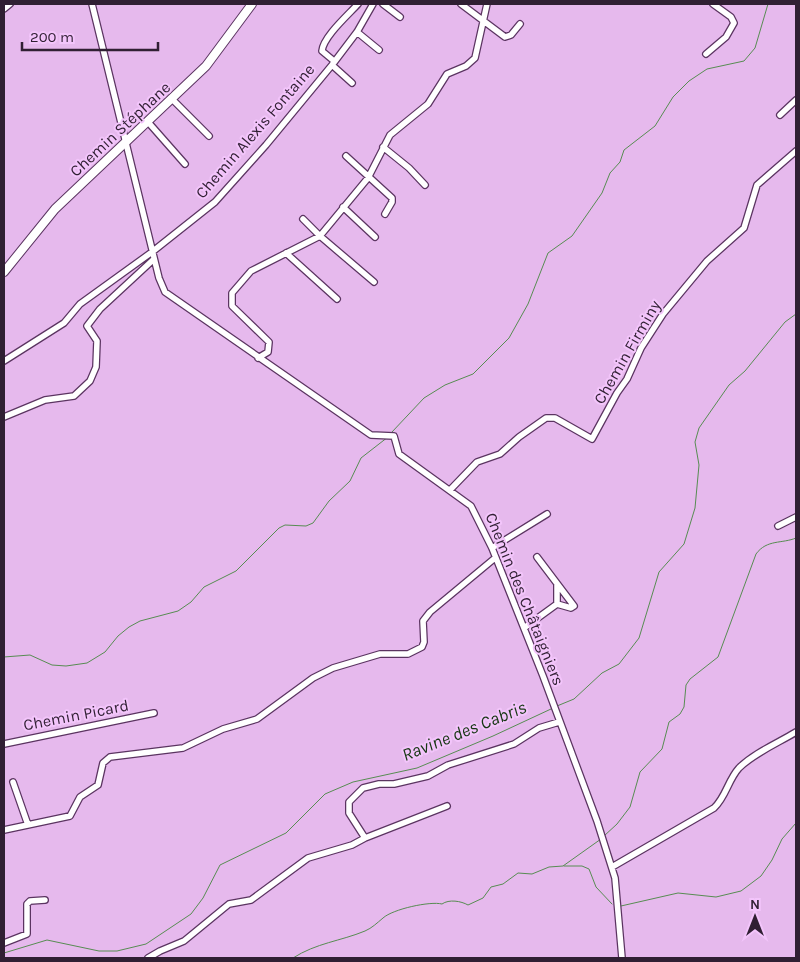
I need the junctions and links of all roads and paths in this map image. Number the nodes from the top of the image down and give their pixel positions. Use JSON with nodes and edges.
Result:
{"nodes":[{"id":1,"x":10,"y":4,"type":"edge"},
{"id":2,"x":92,"y":4,"type":"edge"},
{"id":3,"x":252,"y":4,"type":"edge"},
{"id":4,"x":358,"y":4,"type":"edge"},
{"id":5,"x":374,"y":4,"type":"edge"},
{"id":6,"x":383,"y":4,"type":"edge"},
{"id":7,"x":461,"y":4,"type":"edge"},
{"id":8,"x":487,"y":4,"type":"edge"},
{"id":9,"x":713,"y":4,"type":"edge"},
{"id":10,"x":4,"y":10,"type":"edge"},
{"id":11,"x":400,"y":17,"type":"dead end"},
{"id":12,"x":484,"y":21,"type":"junction"},
{"id":13,"x":520,"y":24,"type":"dead end"},
{"id":14,"x":357,"y":32,"type":"junction"},
{"id":15,"x":379,"y":50,"type":"dead end"},
{"id":16,"x":706,"y":54,"type":"dead end"},
{"id":17,"x":333,"y":63,"type":"junction"},
{"id":18,"x":352,"y":83,"type":"dead end"},
{"id":19,"x":172,"y":99,"type":"junction"},
{"id":20,"x":796,"y":100,"type":"edge"},
{"id":21,"x":780,"y":114,"type":"dead end"},
{"id":22,"x":148,"y":122,"type":"junction"},
{"id":23,"x":209,"y":136,"type":"dead end"},
{"id":24,"x":126,"y":144,"type":"junction"},
{"id":25,"x":382,"y":148,"type":"junction"},
{"id":26,"x":796,"y":152,"type":"edge"},
{"id":27,"x":346,"y":156,"type":"dead end"},
{"id":28,"x":185,"y":164,"type":"dead end"},
{"id":29,"x":368,"y":178,"type":"junction"},
{"id":30,"x":425,"y":185,"type":"dead end"},
{"id":31,"x":342,"y":207,"type":"junction"},
{"id":32,"x":385,"y":214,"type":"dead end"},
{"id":33,"x":304,"y":218,"type":"dead end"},
{"id":34,"x":320,"y":236,"type":"junction"},
{"id":35,"x":375,"y":237,"type":"dead end"},
{"id":36,"x":152,"y":252,"type":"junction"},
{"id":37,"x":286,"y":253,"type":"junction"},
{"id":38,"x":154,"y":259,"type":"junction"},
{"id":39,"x":4,"y":272,"type":"edge"},
{"id":40,"x":374,"y":282,"type":"dead end"},
{"id":41,"x":337,"y":299,"type":"dead end"},
{"id":42,"x":258,"y":358,"type":"junction"},
{"id":43,"x":4,"y":361,"type":"edge"},
{"id":44,"x":4,"y":417,"type":"edge"},
{"id":45,"x":450,"y":490,"type":"junction"},
{"id":46,"x":547,"y":514,"type":"dead end"},
{"id":47,"x":796,"y":517,"type":"edge"},
{"id":48,"x":778,"y":526,"type":"dead end"},
{"id":49,"x":492,"y":548,"type":"junction"},
{"id":50,"x":537,"y":557,"type":"dead end"},
{"id":51,"x":495,"y":558,"type":"junction"},
{"id":52,"x":558,"y":584,"type":"junction"},
{"id":53,"x":557,"y":604,"type":"junction"},
{"id":54,"x":524,"y":628,"type":"junction"},
{"id":55,"x":154,"y":713,"type":"dead end"},
{"id":56,"x":559,"y":722,"type":"junction"},
{"id":57,"x":796,"y":732,"type":"edge"},
{"id":58,"x":4,"y":744,"type":"edge"},
{"id":59,"x":13,"y":782,"type":"dead end"},
{"id":60,"x":446,"y":806,"type":"dead end"},
{"id":61,"x":28,"y":825,"type":"junction"},
{"id":62,"x":4,"y":830,"type":"edge"},
{"id":63,"x":365,"y":838,"type":"junction"},
{"id":64,"x":612,"y":868,"type":"junction"},
{"id":65,"x":45,"y":900,"type":"dead end"},
{"id":66,"x":4,"y":943,"type":"edge"},
{"id":67,"x":148,"y":958,"type":"edge"},
{"id":68,"x":622,"y":958,"type":"edge"}],
"edges":[{"from":1,"to":10,"type":"street"},
{"from":2,"to":24,"type":"street","name":"Chemin des Châtaigniers"},
{"from":3,"to":19,"type":"main road","name":"Chemin Stéphane"},
{"from":4,"to":17,"type":"street"},
{"from":5,"to":14,"type":"street","name":"Chemin Alexis Fontaine"},
{"from":6,"to":11,"type":"street"},
{"from":7,"to":12,"type":"street"},
{"from":8,"to":12,"type":"street"},
{"from":9,"to":16,"type":"street"},
{"from":12,"to":13,"type":"street"},
{"from":12,"to":25,"type":"street"},
{"from":14,"to":15,"type":"street"},
{"from":14,"to":17,"type":"street","name":"Chemin Alexis Fontaine"},
{"from":17,"to":18,"type":"street","name":"Chemin Alexis Fontaine"},
{"from":17,"to":36,"type":"street","name":"Chemin Alexis Fontaine"},
{"from":19,"to":22,"type":"main road","name":"Chemin Stéphane"},
{"from":19,"to":23,"type":"street"},
{"from":20,"to":21,"type":"street"},
{"from":22,"to":24,"type":"main road","name":"Chemin Stéphane"},
{"from":22,"to":28,"type":"street"},
{"from":24,"to":36,"type":"street","name":"Chemin des Châtaigniers"},
{"from":24,"to":39,"type":"main road","name":"Chemin Stéphane"},
{"from":25,"to":29,"type":"street"},
{"from":25,"to":30,"type":"street"},
{"from":26,"to":45,"type":"street","name":"Chemin Firminy"},
{"from":27,"to":29,"type":"street"},
{"from":29,"to":31,"type":"street"},
{"from":29,"to":32,"type":"street"},
{"from":31,"to":34,"type":"street"},
{"from":31,"to":35,"type":"street"},
{"from":33,"to":34,"type":"street"},
{"from":34,"to":37,"type":"street"},
{"from":34,"to":40,"type":"street"},
{"from":36,"to":38,"type":"street","name":"Chemin des Châtaigniers"},
{"from":36,"to":43,"type":"street","name":"Chemin Alexis Fontaine"},
{"from":37,"to":41,"type":"street"},
{"from":37,"to":42,"type":"street"},
{"from":38,"to":42,"type":"street","name":"Chemin des Châtaigniers"},
{"from":38,"to":44,"type":"street"},
{"from":42,"to":45,"type":"street","name":"Chemin des Châtaigniers"},
{"from":45,"to":49,"type":"street","name":"Chemin des Châtaigniers"},
{"from":46,"to":49,"type":"street"},
{"from":47,"to":48,"type":"street"},
{"from":49,"to":51,"type":"street","name":"Chemin des Châtaigniers"},
{"from":50,"to":52,"type":"street"},
{"from":51,"to":54,"type":"street","name":"Chemin des Châtaigniers"},
{"from":51,"to":61,"type":"street"},
{"from":52,"to":53,"type":"street"},
{"from":52,"to":53,"type":"street"},
{"from":53,"to":54,"type":"street"},
{"from":54,"to":56,"type":"street","name":"Chemin des Châtaigniers"},
{"from":55,"to":58,"type":"street","name":"Chemin Picard"},
{"from":56,"to":63,"type":"street"},
{"from":56,"to":64,"type":"street","name":"Chemin des Châtaigniers"},
{"from":57,"to":64,"type":"street"},
{"from":59,"to":61,"type":"street"},
{"from":60,"to":63,"type":"street"},
{"from":61,"to":62,"type":"street"},
{"from":63,"to":67,"type":"street"},
{"from":64,"to":68,"type":"street","name":"Chemin des Châtaigniers"},
{"from":65,"to":66,"type":"street"}]}
